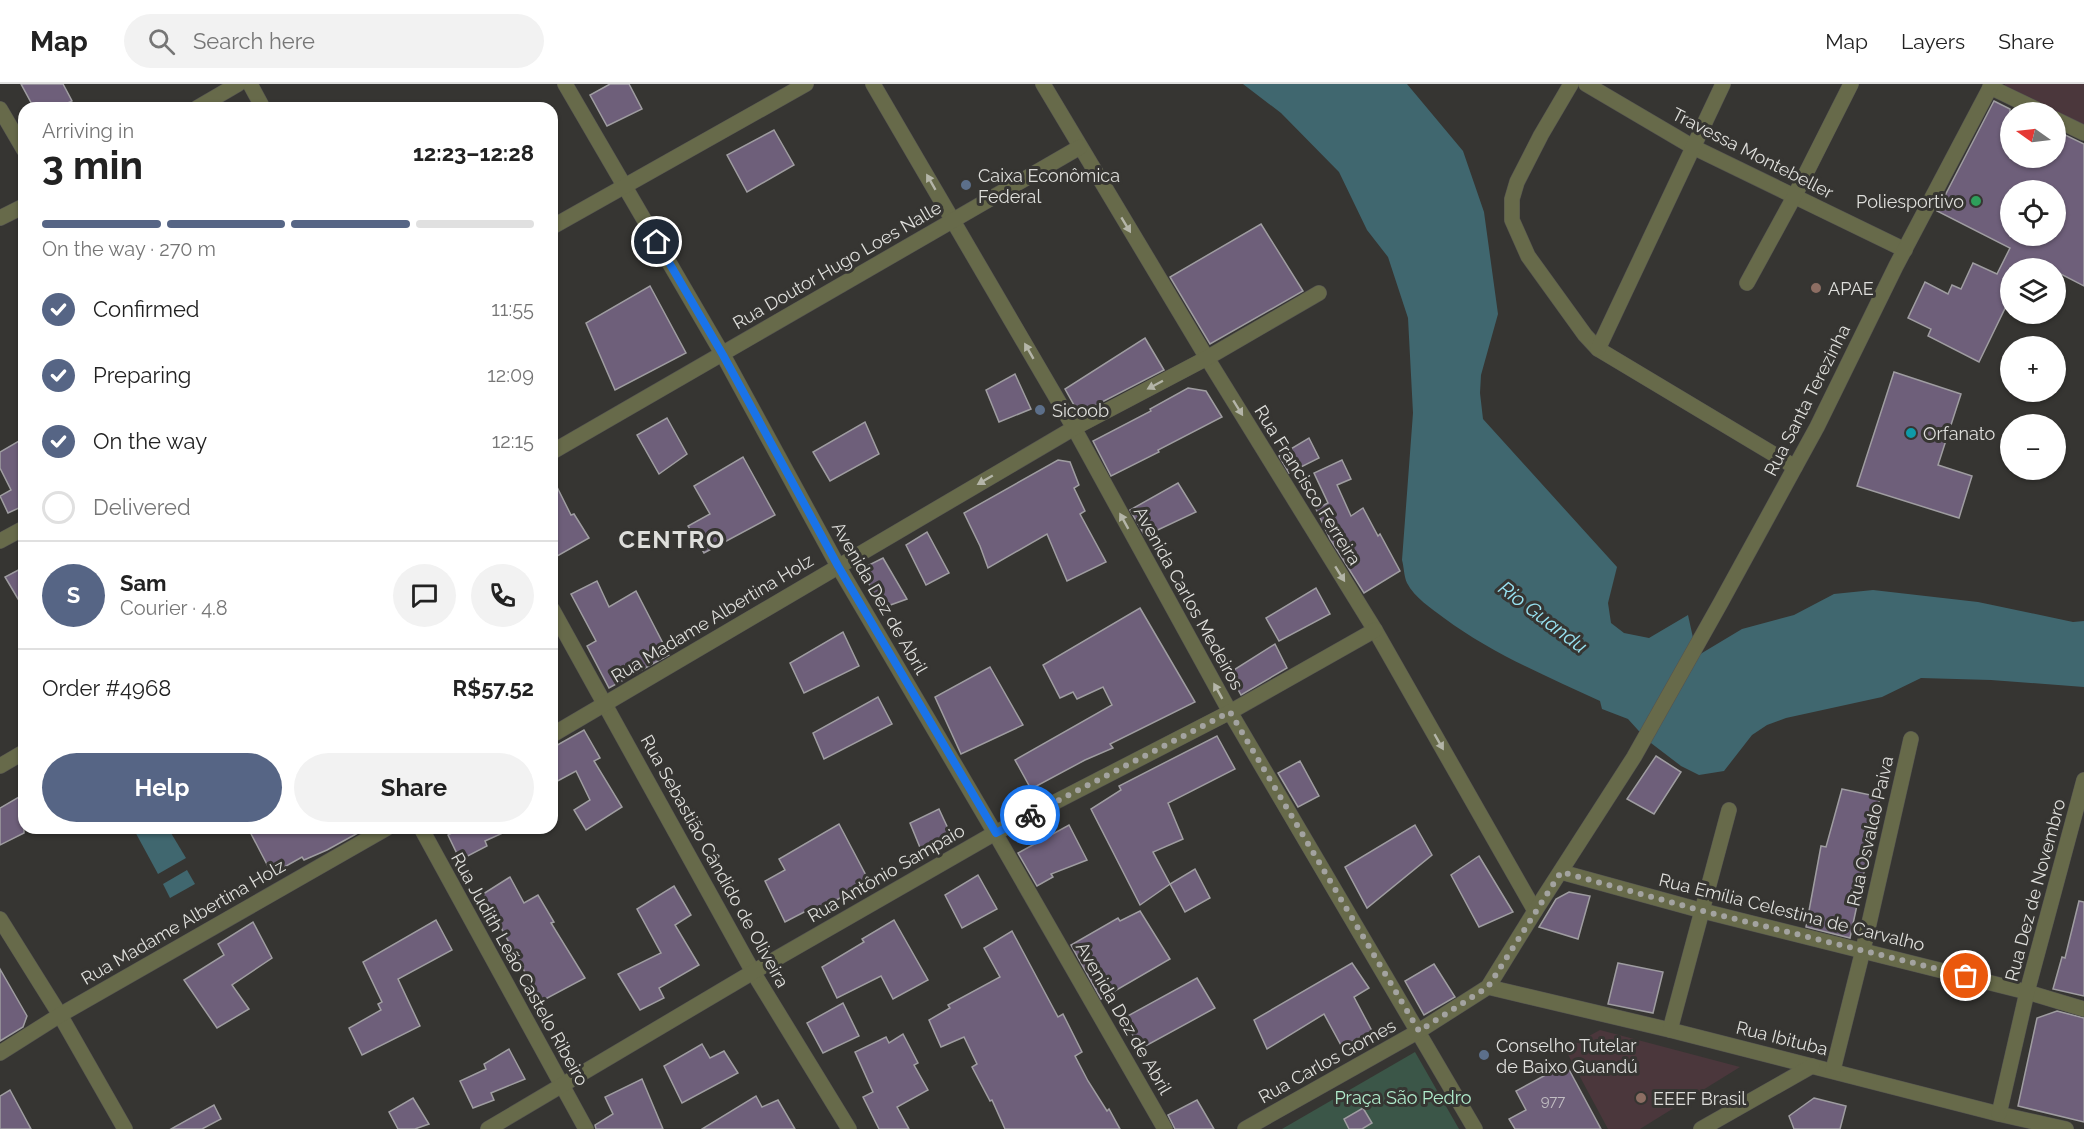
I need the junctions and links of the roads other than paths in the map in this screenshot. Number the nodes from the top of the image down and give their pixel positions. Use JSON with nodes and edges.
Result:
{"nodes":[{"id":1,"x":238,"y":84,"type":"edge"},
{"id":2,"x":250,"y":84,"type":"edge"},
{"id":3,"x":565,"y":84,"type":"edge"},
{"id":4,"x":806,"y":84,"type":"edge"},
{"id":5,"x":873,"y":84,"type":"edge"},
{"id":6,"x":1043,"y":84,"type":"edge"},
{"id":7,"x":1571,"y":84,"type":"edge"},
{"id":8,"x":1586,"y":84,"type":"edge"},
{"id":9,"x":1723,"y":84,"type":"edge"},
{"id":10,"x":1851,"y":84,"type":"edge"},
{"id":11,"x":1991,"y":86,"type":"edge"},
{"id":12,"x":207,"y":102,"type":"edge"},
{"id":13,"x":260,"y":102,"type":"edge"},
{"id":14,"x":2022,"y":102,"type":"edge"},
{"id":15,"x":0,"y":109,"type":"edge"},
{"id":16,"x":2066,"y":124,"type":"edge"},
{"id":17,"x":2084,"y":133,"type":"edge"},
{"id":18,"x":18,"y":140,"type":"edge"},
{"id":19,"x":1080,"y":147,"type":"junction"},
{"id":20,"x":1693,"y":147,"type":"junction"},
{"id":21,"x":624,"y":185,"type":"junction"},
{"id":22,"x":1794,"y":197,"type":"junction"},
{"id":23,"x":18,"y":209,"type":"edge"},
{"id":24,"x":0,"y":218,"type":"edge"},
{"id":25,"x":953,"y":219,"type":"junction"},
{"id":26,"x":558,"y":224,"type":"edge"},
{"id":27,"x":1905,"y":250,"type":"junction"},
{"id":28,"x":1747,"y":283,"type":"dead end"},
{"id":29,"x":1319,"y":293,"type":"dead end"},
{"id":30,"x":1598,"y":349,"type":"junction"},
{"id":31,"x":723,"y":355,"type":"junction"},
{"id":32,"x":1207,"y":358,"type":"junction"},
{"id":33,"x":1074,"y":428,"type":"junction"},
{"id":34,"x":558,"y":449,"type":"edge"},
{"id":35,"x":1795,"y":467,"type":"junction"},
{"id":36,"x":18,"y":531,"type":"edge"},
{"id":37,"x":0,"y":541,"type":"edge"},
{"id":38,"x":838,"y":566,"type":"junction"},
{"id":39,"x":558,"y":619,"type":"edge"},
{"id":40,"x":1375,"y":630,"type":"junction"},
{"id":41,"x":607,"y":705,"type":"junction"},
{"id":42,"x":1230,"y":712,"type":"junction"},
{"id":43,"x":558,"y":732,"type":"edge"},
{"id":44,"x":1911,"y":739,"type":"dead end"},
{"id":45,"x":18,"y":755,"type":"edge"},
{"id":46,"x":0,"y":765,"type":"edge"},
{"id":47,"x":2084,"y":780,"type":"edge"},
{"id":48,"x":1729,"y":810,"type":"dead end"},
{"id":49,"x":996,"y":833,"type":"junction"},
{"id":50,"x":377,"y":834,"type":"edge"},
{"id":51,"x":424,"y":834,"type":"edge"},
{"id":52,"x":1561,"y":872,"type":"junction"},
{"id":53,"x":1535,"y":911,"type":"junction"},
{"id":54,"x":1703,"y":911,"type":"junction"},
{"id":55,"x":0,"y":919,"type":"edge"},
{"id":56,"x":1863,"y":950,"type":"junction"},
{"id":57,"x":753,"y":972,"type":"junction"},
{"id":58,"x":1488,"y":987,"type":"junction"},
{"id":59,"x":2028,"y":992,"type":"junction"},
{"id":60,"x":2084,"y":1009,"type":"edge"},
{"id":61,"x":60,"y":1015,"type":"junction"},
{"id":62,"x":1670,"y":1030,"type":"junction"},
{"id":63,"x":1419,"y":1031,"type":"junction"},
{"id":64,"x":0,"y":1053,"type":"edge"},
{"id":65,"x":1812,"y":1066,"type":"junction"},
{"id":66,"x":1833,"y":1071,"type":"junction"},
{"id":67,"x":562,"y":1087,"type":"junction"},
{"id":68,"x":1999,"y":1114,"type":"junction"},
{"id":69,"x":125,"y":1129,"type":"edge"},
{"id":70,"x":488,"y":1129,"type":"edge"},
{"id":71,"x":586,"y":1129,"type":"edge"},
{"id":72,"x":849,"y":1129,"type":"edge"},
{"id":73,"x":1165,"y":1129,"type":"edge"},
{"id":74,"x":1245,"y":1129,"type":"edge"},
{"id":75,"x":1475,"y":1129,"type":"edge"},
{"id":76,"x":1701,"y":1129,"type":"edge"},
{"id":77,"x":2066,"y":1129,"type":"edge"}],
"edges":[{"from":1,"to":12,"type":"street"},
{"from":2,"to":13,"type":"street"},
{"from":3,"to":21,"type":"street","name":"Avenida Dez de Abril"},
{"from":4,"to":21,"type":"street"},
{"from":25,"to":5,"type":"street","name":"Avenida Carlos Medeiros","one_way":true},
{"from":6,"to":19,"type":"street","name":"Rua Francisco Ferreira"},
{"from":7,"to":30,"type":"street"},
{"from":8,"to":20,"type":"street","name":"Travessa Montebeller"},
{"from":9,"to":20,"type":"street"},
{"from":10,"to":22,"type":"street"},
{"from":11,"to":14,"type":"street"},
{"from":11,"to":27,"type":"street","name":"Rua Santa Terezinha"},
{"from":15,"to":18,"type":"street"},
{"from":16,"to":17,"type":"street"},
{"from":19,"to":25,"type":"street","name":"Rua Doutor Hugo Loes Nalle"},
{"from":19,"to":32,"type":"street","name":"Rua Francisco Ferreira","one_way":true},
{"from":20,"to":22,"type":"street","name":"Travessa Montebeller"},
{"from":20,"to":30,"type":"street"},
{"from":21,"to":26,"type":"street"},
{"from":21,"to":31,"type":"street","name":"Avenida Dez de Abril"},
{"from":22,"to":27,"type":"street","name":"Travessa Montebeller"},
{"from":22,"to":28,"type":"street"},
{"from":23,"to":24,"type":"street"},
{"from":25,"to":31,"type":"street","name":"Rua Doutor Hugo Loes Nalle"},
{"from":33,"to":25,"type":"street","name":"Avenida Carlos Medeiros","one_way":true},
{"from":27,"to":35,"type":"street","name":"Rua Santa Terezinha"},
{"from":29,"to":32,"type":"street","name":"Rua Madame Albertina Holz"},
{"from":30,"to":35,"type":"street"},
{"from":31,"to":34,"type":"street","name":"Rua Doutor Hugo Loes Nalle"},
{"from":31,"to":38,"type":"street","name":"Avenida Dez de Abril"},
{"from":32,"to":33,"type":"street","name":"Rua Madame Albertina Holz","one_way":true},
{"from":32,"to":40,"type":"street","name":"Rua Francisco Ferreira","one_way":true},
{"from":33,"to":38,"type":"street","name":"Rua Madame Albertina Holz","one_way":true},
{"from":42,"to":33,"type":"street","name":"Avenida Carlos Medeiros","one_way":true},
{"from":35,"to":52,"type":"street","name":"Rua Santa Terezinha"},
{"from":36,"to":37,"type":"street"},
{"from":38,"to":41,"type":"street","name":"Rua Madame Albertina Holz"},
{"from":38,"to":49,"type":"street","name":"Avenida Dez de Abril"},
{"from":39,"to":41,"type":"street","name":"Rua Sebastião Cândido de Oliveira"},
{"from":40,"to":42,"type":"street","name":"Rua Antônio Sampaio"},
{"from":40,"to":53,"type":"street","name":"Rua Francisco Ferreira","one_way":true},
{"from":41,"to":43,"type":"street","name":"Rua Madame Albertina Holz"},
{"from":41,"to":57,"type":"street","name":"Rua Sebastião Cândido de Oliveira"},
{"from":42,"to":49,"type":"street","name":"Rua Antônio Sampaio"},
{"from":42,"to":63,"type":"street","name":"Avenida Carlos Medeiros"},
{"from":44,"to":56,"type":"street","name":"Rua Osvaldo Paiva"},
{"from":45,"to":46,"type":"street"},
{"from":47,"to":59,"type":"street","name":"Rua Dez de Novembro"},
{"from":48,"to":54,"type":"street"},
{"from":49,"to":57,"type":"street","name":"Rua Antônio Sampaio"},
{"from":49,"to":73,"type":"street","name":"Avenida Dez de Abril"},
{"from":50,"to":61,"type":"street","name":"Rua Madame Albertina Holz"},
{"from":51,"to":67,"type":"street","name":"Rua Judith Leão Castelo Ribeiro"},
{"from":52,"to":53,"type":"street","name":"Rua Santa Terezinha"},
{"from":52,"to":54,"type":"street","name":"Rua Emília Celestina de Carvalho"},
{"from":53,"to":58,"type":"street","name":"Rua Santa Terezinha"},
{"from":54,"to":56,"type":"street","name":"Rua Emília Celestina de Carvalho"},
{"from":54,"to":62,"type":"street"},
{"from":55,"to":61,"type":"street"},
{"from":56,"to":59,"type":"street","name":"Rua Emília Celestina de Carvalho"},
{"from":56,"to":66,"type":"street","name":"Rua Osvaldo Paiva"},
{"from":57,"to":67,"type":"street","name":"Rua Antônio Sampaio"},
{"from":57,"to":72,"type":"street","name":"Rua Sebastião Cândido de Oliveira"},
{"from":58,"to":62,"type":"street","name":"Rua Ibituba"},
{"from":58,"to":63,"type":"street","name":"Rua Carlos Gomes"},
{"from":59,"to":60,"type":"street","name":"Rua Emília Celestina de Carvalho"},
{"from":59,"to":68,"type":"street","name":"Rua Dez de Novembro"},
{"from":61,"to":64,"type":"street","name":"Rua Madame Albertina Holz"},
{"from":61,"to":69,"type":"street"},
{"from":62,"to":65,"type":"street","name":"Rua Ibituba"},
{"from":63,"to":74,"type":"street","name":"Rua Carlos Gomes"},
{"from":63,"to":75,"type":"street","name":"Avenida Carlos Medeiros"},
{"from":65,"to":66,"type":"street","name":"Rua Ibituba"},
{"from":65,"to":76,"type":"street"},
{"from":66,"to":68,"type":"street","name":"Rua Ibituba"},
{"from":67,"to":70,"type":"street","name":"Rua Antônio Sampaio"},
{"from":67,"to":71,"type":"street","name":"Rua Judith Leão Castelo Ribeiro"},
{"from":68,"to":77,"type":"street","name":"Rua Ibituba"}]}
